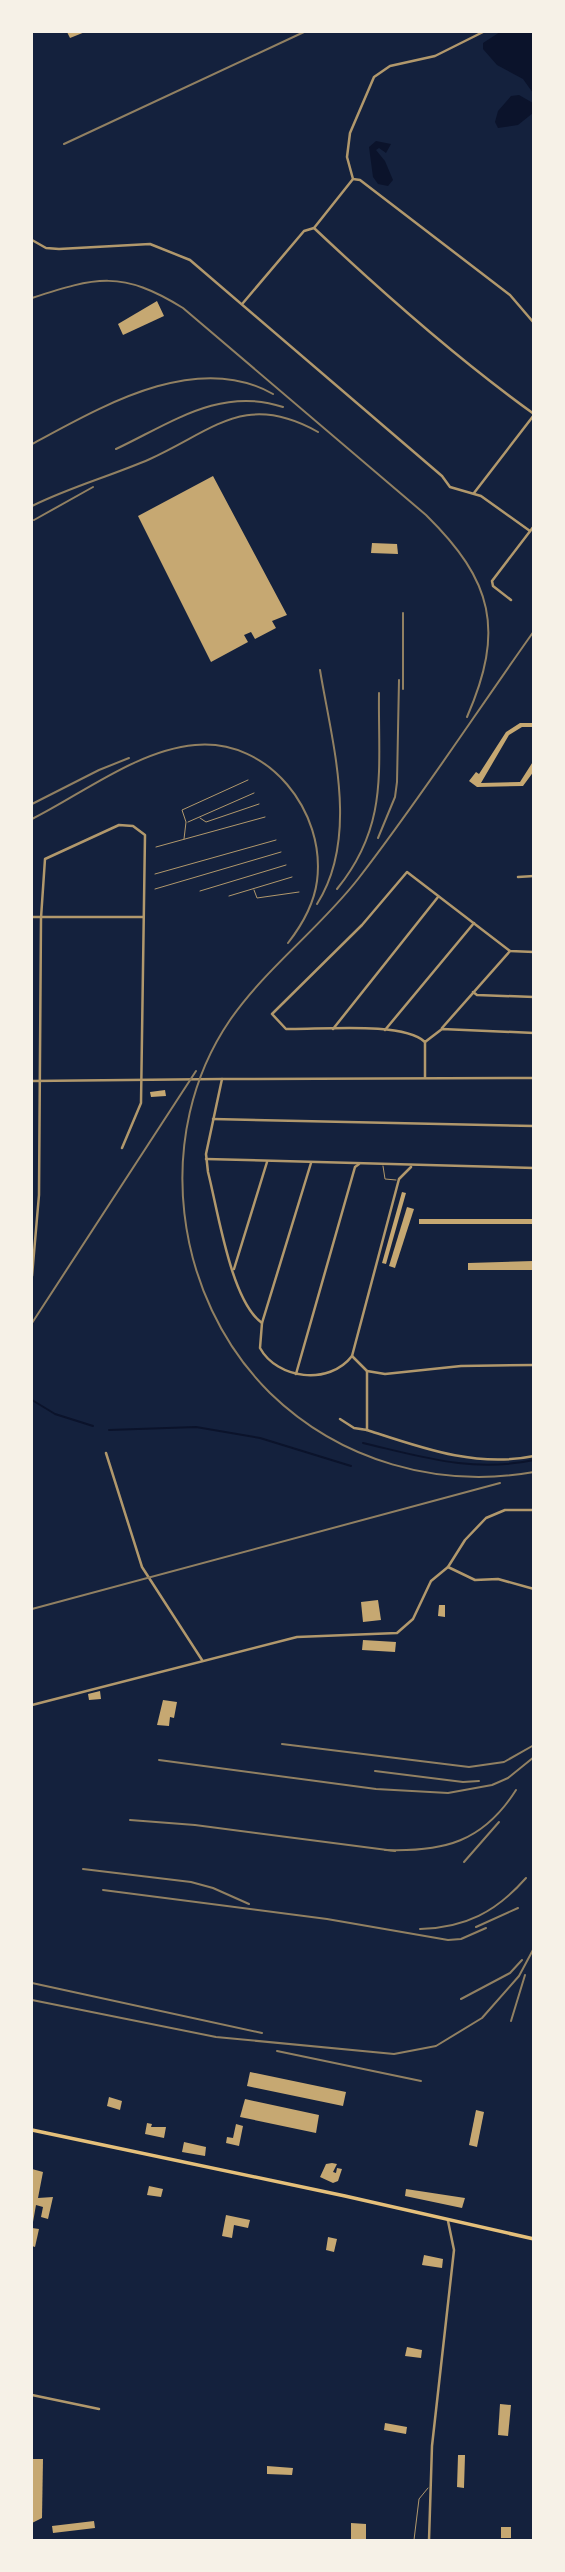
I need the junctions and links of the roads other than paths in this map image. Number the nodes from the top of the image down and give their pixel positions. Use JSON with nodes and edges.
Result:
{"nodes":[{"id":1,"x":483,"y":32,"type":"edge"},
{"id":2,"x":353,"y":179,"type":"junction"},
{"id":3,"x":314,"y":228,"type":"junction"},
{"id":4,"x":32,"y":240,"type":"edge"},
{"id":5,"x":242,"y":304,"type":"junction"},
{"id":6,"x":534,"y":323,"type":"edge"},
{"id":7,"x":534,"y":414,"type":"edge"},
{"id":8,"x":474,"y":493,"type":"junction"},
{"id":9,"x":534,"y":526,"type":"edge"},
{"id":10,"x":530,"y":531,"type":"junction"},
{"id":11,"x":511,"y":600,"type":"dead end"},
{"id":12,"x":248,"y":780,"type":"dead end"},
{"id":13,"x":254,"y":793,"type":"dead end"},
{"id":14,"x":260,"y":804,"type":"dead end"},
{"id":15,"x":198,"y":817,"type":"junction"},
{"id":16,"x":265,"y":817,"type":"dead end"},
{"id":17,"x":186,"y":822,"type":"junction"},
{"id":18,"x":184,"y":839,"type":"junction"},
{"id":19,"x":276,"y":840,"type":"dead end"},
{"id":20,"x":156,"y":847,"type":"dead end"},
{"id":21,"x":281,"y":852,"type":"dead end"},
{"id":22,"x":286,"y":865,"type":"dead end"},
{"id":23,"x":155,"y":874,"type":"dead end"},
{"id":24,"x":534,"y":876,"type":"edge"},
{"id":25,"x":292,"y":877,"type":"dead end"},
{"id":26,"x":518,"y":877,"type":"dead end"},
{"id":27,"x":254,"y":888,"type":"junction"},
{"id":28,"x":155,"y":889,"type":"dead end"},
{"id":29,"x":200,"y":891,"type":"dead end"},
{"id":30,"x":299,"y":892,"type":"dead end"},
{"id":31,"x":229,"y":896,"type":"dead end"},
{"id":32,"x":438,"y":897,"type":"junction"},
{"id":33,"x":32,"y":917,"type":"edge"},
{"id":34,"x":143,"y":917,"type":"junction"},
{"id":35,"x":41,"y":918,"type":"junction"},
{"id":36,"x":474,"y":923,"type":"junction"},
{"id":37,"x":510,"y":951,"type":"junction"},
{"id":38,"x":534,"y":952,"type":"edge"},
{"id":39,"x":473,"y":992,"type":"junction"},
{"id":40,"x":534,"y":998,"type":"edge"},
{"id":41,"x":442,"y":1029,"type":"junction"},
{"id":42,"x":385,"y":1030,"type":"junction"},
{"id":43,"x":332,"y":1031,"type":"junction"},
{"id":44,"x":534,"y":1033,"type":"edge"},
{"id":45,"x":425,"y":1042,"type":"junction"},
{"id":46,"x":425,"y":1077,"type":"junction"},
{"id":47,"x":222,"y":1079,"type":"junction"},
{"id":48,"x":534,"y":1079,"type":"edge"},
{"id":49,"x":142,"y":1080,"type":"junction"},
{"id":50,"x":32,"y":1081,"type":"edge"},
{"id":51,"x":40,"y":1081,"type":"junction"},
{"id":52,"x":213,"y":1119,"type":"junction"},
{"id":53,"x":534,"y":1126,"type":"edge"},
{"id":54,"x":122,"y":1148,"type":"dead end"},
{"id":55,"x":206,"y":1159,"type":"junction"},
{"id":56,"x":267,"y":1162,"type":"junction"},
{"id":57,"x":311,"y":1163,"type":"junction"},
{"id":58,"x":359,"y":1164,"type":"junction"},
{"id":59,"x":383,"y":1166,"type":"junction"},
{"id":60,"x":412,"y":1166,"type":"junction"},
{"id":61,"x":534,"y":1168,"type":"edge"},
{"id":62,"x":399,"y":1179,"type":"junction"},
{"id":63,"x":234,"y":1270,"type":"junction"},
{"id":64,"x":32,"y":1276,"type":"edge"},
{"id":65,"x":262,"y":1323,"type":"junction"},
{"id":66,"x":352,"y":1356,"type":"junction"},
{"id":67,"x":534,"y":1365,"type":"edge"},
{"id":68,"x":367,"y":1371,"type":"junction"},
{"id":69,"x":296,"y":1374,"type":"junction"},
{"id":70,"x":340,"y":1419,"type":"dead end"},
{"id":71,"x":367,"y":1430,"type":"junction"},
{"id":72,"x":106,"y":1453,"type":"dead end"},
{"id":73,"x":534,"y":1456,"type":"edge"},
{"id":74,"x":534,"y":1510,"type":"edge"},
{"id":75,"x":448,"y":1567,"type":"junction"},
{"id":76,"x":534,"y":1589,"type":"edge"},
{"id":77,"x":202,"y":1660,"type":"junction"},
{"id":78,"x":32,"y":1705,"type":"edge"},
{"id":79,"x":32,"y":2130,"type":"edge"},
{"id":80,"x":449,"y":2219,"type":"junction"},
{"id":81,"x":533,"y":2238,"type":"edge"},
{"id":82,"x":32,"y":2395,"type":"edge"},
{"id":83,"x":99,"y":2409,"type":"dead end"},
{"id":84,"x":428,"y":2488,"type":"junction"},
{"id":85,"x":414,"y":2540,"type":"edge"},
{"id":86,"x":429,"y":2540,"type":"edge"}],
"edges":[{"from":1,"to":2,"type":"street"},
{"from":2,"to":3,"type":"street"},
{"from":2,"to":6,"type":"street"},
{"from":3,"to":5,"type":"street"},
{"from":3,"to":7,"type":"street"},
{"from":4,"to":5,"type":"street"},
{"from":5,"to":8,"type":"street"},
{"from":7,"to":8,"type":"street"},
{"from":8,"to":10,"type":"street"},
{"from":9,"to":10,"type":"street"},
{"from":10,"to":11,"type":"street"},
{"from":12,"to":17,"type":"lane"},
{"from":13,"to":15,"type":"lane"},
{"from":14,"to":15,"type":"lane"},
{"from":15,"to":17,"type":"lane"},
{"from":16,"to":18,"type":"lane"},
{"from":17,"to":18,"type":"lane"},
{"from":18,"to":20,"type":"lane"},
{"from":19,"to":23,"type":"lane"},
{"from":21,"to":28,"type":"lane"},
{"from":22,"to":29,"type":"lane"},
{"from":24,"to":26,"type":"street"},
{"from":25,"to":27,"type":"lane"},
{"from":27,"to":30,"type":"lane"},
{"from":27,"to":31,"type":"lane"},
{"from":32,"to":36,"type":"street"},
{"from":32,"to":43,"type":"street"},
{"from":32,"to":43,"type":"street"},
{"from":33,"to":35,"type":"street"},
{"from":34,"to":35,"type":"street"},
{"from":34,"to":35,"type":"street"},
{"from":34,"to":49,"type":"street"},
{"from":35,"to":51,"type":"street"},
{"from":36,"to":37,"type":"street"},
{"from":36,"to":42,"type":"street"},
{"from":37,"to":38,"type":"street"},
{"from":37,"to":39,"type":"street"},
{"from":39,"to":40,"type":"street"},
{"from":39,"to":41,"type":"street"},
{"from":41,"to":44,"type":"street"},
{"from":41,"to":45,"type":"street"},
{"from":42,"to":43,"type":"street"},
{"from":42,"to":45,"type":"street"},
{"from":45,"to":46,"type":"street"},
{"from":46,"to":47,"type":"street"},
{"from":46,"to":48,"type":"street"},
{"from":47,"to":49,"type":"street"},
{"from":47,"to":52,"type":"street"},
{"from":49,"to":51,"type":"street"},
{"from":49,"to":54,"type":"street"},
{"from":50,"to":51,"type":"street"},
{"from":51,"to":64,"type":"street"},
{"from":52,"to":53,"type":"street"},
{"from":52,"to":55,"type":"street"},
{"from":55,"to":56,"type":"street"},
{"from":55,"to":63,"type":"street"},
{"from":56,"to":57,"type":"street"},
{"from":56,"to":63,"type":"street"},
{"from":57,"to":58,"type":"street"},
{"from":57,"to":65,"type":"street"},
{"from":58,"to":59,"type":"street"},
{"from":58,"to":69,"type":"street"},
{"from":59,"to":60,"type":"street"},
{"from":59,"to":62,"type":"lane"},
{"from":60,"to":61,"type":"street"},
{"from":60,"to":62,"type":"street"},
{"from":62,"to":66,"type":"street"},
{"from":63,"to":65,"type":"street"},
{"from":65,"to":69,"type":"street"},
{"from":66,"to":68,"type":"street"},
{"from":66,"to":69,"type":"street"},
{"from":67,"to":68,"type":"street"},
{"from":68,"to":71,"type":"street"},
{"from":70,"to":71,"type":"street"},
{"from":71,"to":73,"type":"street"},
{"from":72,"to":77,"type":"street"},
{"from":74,"to":75,"type":"street"},
{"from":75,"to":76,"type":"street"},
{"from":75,"to":77,"type":"street"},
{"from":77,"to":78,"type":"street"},
{"from":79,"to":80,"type":"main road"},
{"from":80,"to":81,"type":"main road"},
{"from":80,"to":84,"type":"street"},
{"from":82,"to":83,"type":"street"},
{"from":84,"to":85,"type":"lane"},
{"from":84,"to":86,"type":"street"}]}
